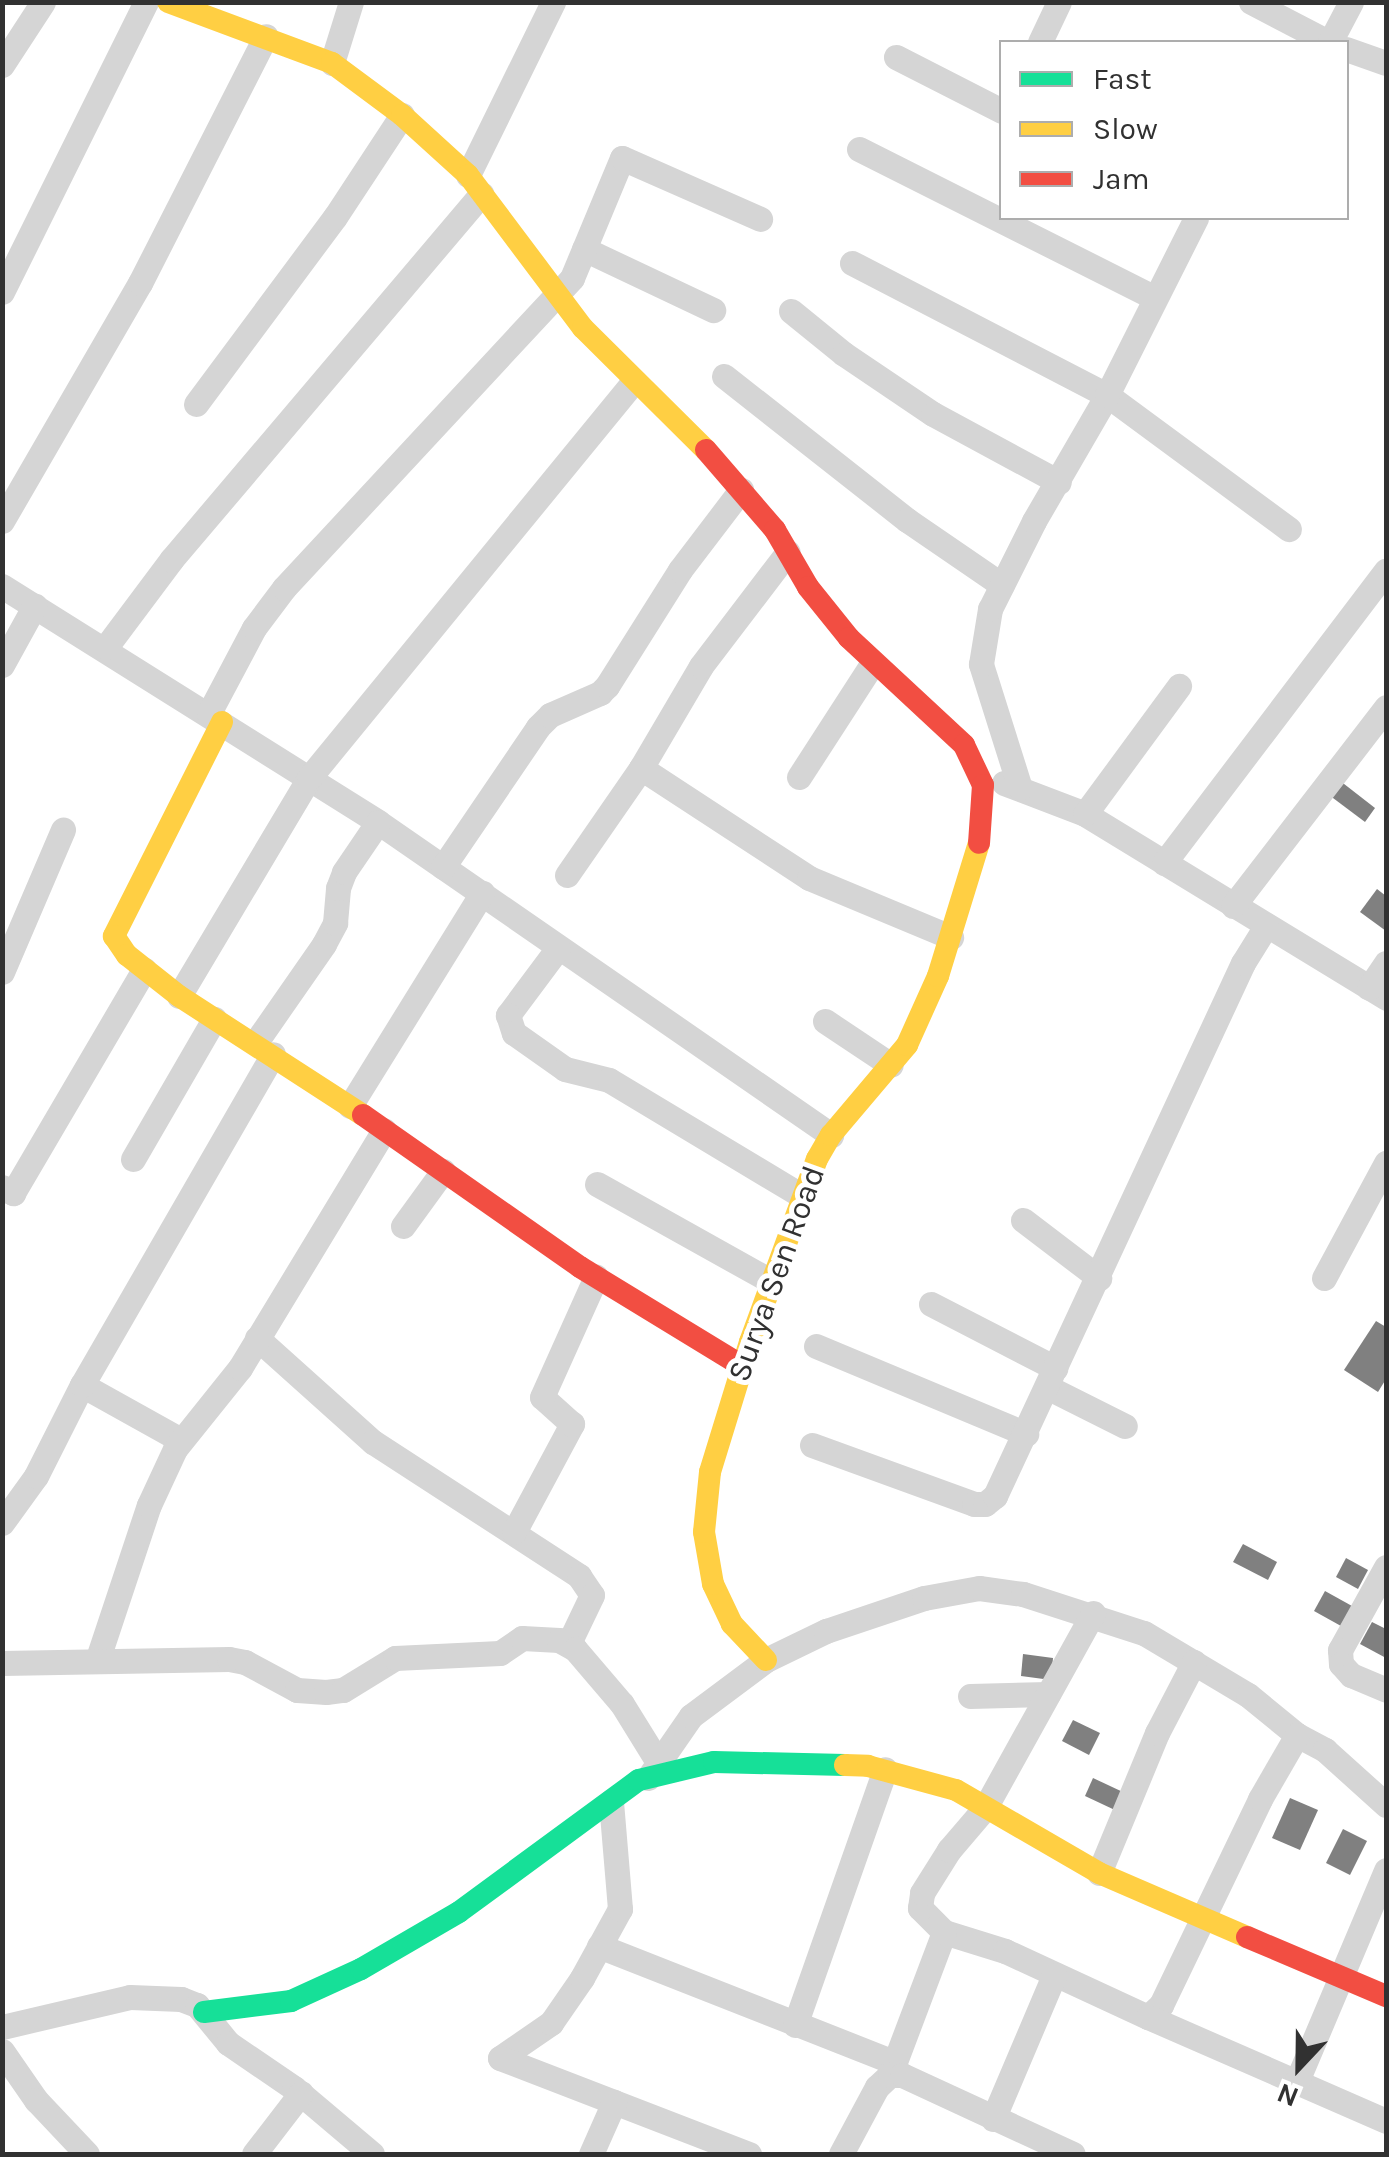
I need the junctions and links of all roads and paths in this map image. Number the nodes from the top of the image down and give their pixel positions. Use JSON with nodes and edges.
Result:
{"nodes":[{"id":1,"x":43,"y":2,"type":"edge"},
{"id":2,"x":146,"y":2,"type":"edge"},
{"id":3,"x":351,"y":2,"type":"edge"},
{"id":4,"x":553,"y":2,"type":"edge"},
{"id":5,"x":1059,"y":2,"type":"edge"},
{"id":6,"x":1251,"y":2,"type":"edge"},
{"id":7,"x":1351,"y":2,"type":"edge"},
{"id":8,"x":179,"y":4,"type":"edge"},
{"id":9,"x":266,"y":36,"type":"junction"},
{"id":10,"x":1041,"y":40,"type":"edge"},
{"id":11,"x":1325,"y":40,"type":"edge"},
{"id":12,"x":1330,"y":40,"type":"edge"},
{"id":13,"x":1349,"y":50,"type":"edge"},
{"id":14,"x":896,"y":57,"type":"dead end"},
{"id":15,"x":332,"y":63,"type":"junction"},
{"id":16,"x":1386,"y":63,"type":"edge"},
{"id":17,"x":2,"y":64,"type":"edge"},
{"id":18,"x":999,"y":109,"type":"edge"},
{"id":19,"x":402,"y":115,"type":"junction"},
{"id":20,"x":859,"y":149,"type":"dead end"},
{"id":21,"x":474,"y":184,"type":"junction"},
{"id":22,"x":760,"y":219,"type":"dead end"},
{"id":23,"x":999,"y":219,"type":"edge"},
{"id":24,"x":1001,"y":220,"type":"edge"},
{"id":25,"x":1195,"y":220,"type":"edge"},
{"id":26,"x":584,"y":249,"type":"junction"},
{"id":27,"x":852,"y":263,"type":"dead end"},
{"id":28,"x":556,"y":291,"type":"junction"},
{"id":29,"x":2,"y":292,"type":"edge"},
{"id":30,"x":1153,"y":296,"type":"junction"},
{"id":31,"x":714,"y":310,"type":"dead end"},
{"id":32,"x":791,"y":311,"type":"dead end"},
{"id":33,"x":724,"y":376,"type":"dead end"},
{"id":34,"x":634,"y":381,"type":"junction"},
{"id":35,"x":1107,"y":396,"type":"junction"},
{"id":36,"x":196,"y":404,"type":"dead end"},
{"id":37,"x":1058,"y":482,"type":"junction"},
{"id":38,"x":741,"y":490,"type":"junction"},
{"id":39,"x":2,"y":521,"type":"edge"},
{"id":40,"x":1289,"y":529,"type":"dead end"},
{"id":41,"x":788,"y":552,"type":"junction"},
{"id":42,"x":1386,"y":570,"type":"edge"},
{"id":43,"x":1002,"y":584,"type":"junction"},
{"id":44,"x":2,"y":586,"type":"edge"},
{"id":45,"x":35,"y":606,"type":"junction"},
{"id":46,"x":106,"y":647,"type":"junction"},
{"id":47,"x":872,"y":664,"type":"junction"},
{"id":48,"x":2,"y":665,"type":"edge"},
{"id":49,"x":1180,"y":686,"type":"dead end"},
{"id":50,"x":1386,"y":707,"type":"edge"},
{"id":51,"x":215,"y":718,"type":"junction"},
{"id":52,"x":641,"y":768,"type":"junction"},
{"id":53,"x":980,"y":775,"type":"junction"},
{"id":54,"x":800,"y":777,"type":"dead end"},
{"id":55,"x":309,"y":778,"type":"junction"},
{"id":56,"x":1020,"y":788,"type":"junction"},
{"id":57,"x":1084,"y":814,"type":"junction"},
{"id":58,"x":378,"y":822,"type":"junction"},
{"id":59,"x":64,"y":830,"type":"dead end"},
{"id":60,"x":1164,"y":863,"type":"junction"},
{"id":61,"x":443,"y":866,"type":"junction"},
{"id":62,"x":566,"y":875,"type":"dead end"},
{"id":63,"x":482,"y":892,"type":"junction"},
{"id":64,"x":1233,"y":906,"type":"junction"},
{"id":65,"x":1266,"y":926,"type":"junction"},
{"id":66,"x":951,"y":937,"type":"junction"},
{"id":67,"x":558,"y":948,"type":"junction"},
{"id":68,"x":1386,"y":964,"type":"edge"},
{"id":69,"x":144,"y":970,"type":"junction"},
{"id":70,"x":2,"y":972,"type":"edge"},
{"id":71,"x":1378,"y":993,"type":"edge"},
{"id":72,"x":179,"y":996,"type":"junction"},
{"id":73,"x":214,"y":1019,"type":"junction"},
{"id":74,"x":826,"y":1021,"type":"dead end"},
{"id":75,"x":265,"y":1048,"type":"junction"},
{"id":76,"x":890,"y":1065,"type":"junction"},
{"id":77,"x":350,"y":1106,"type":"junction"},
{"id":78,"x":384,"y":1130,"type":"junction"},
{"id":79,"x":831,"y":1135,"type":"junction"},
{"id":80,"x":133,"y":1159,"type":"dead end"},
{"id":81,"x":1386,"y":1163,"type":"edge"},
{"id":82,"x":442,"y":1171,"type":"junction"},
{"id":83,"x":596,"y":1184,"type":"dead end"},
{"id":84,"x":2,"y":1187,"type":"edge"},
{"id":85,"x":802,"y":1196,"type":"junction"},
{"id":86,"x":1023,"y":1220,"type":"dead end"},
{"id":87,"x":403,"y":1226,"type":"dead end"},
{"id":88,"x":596,"y":1277,"type":"junction"},
{"id":89,"x":1098,"y":1278,"type":"junction"},
{"id":90,"x":1324,"y":1278,"type":"dead end"},
{"id":91,"x":772,"y":1282,"type":"junction"},
{"id":92,"x":932,"y":1304,"type":"dead end"},
{"id":93,"x":257,"y":1338,"type":"junction"},
{"id":94,"x":816,"y":1346,"type":"dead end"},
{"id":95,"x":742,"y":1366,"type":"junction"},
{"id":96,"x":1051,"y":1378,"type":"junction"},
{"id":97,"x":82,"y":1386,"type":"junction"},
{"id":98,"x":1126,"y":1426,"type":"dead end"},
{"id":99,"x":1026,"y":1434,"type":"junction"},
{"id":100,"x":182,"y":1440,"type":"junction"},
{"id":101,"x":812,"y":1445,"type":"dead end"},
{"id":102,"x":2,"y":1523,"type":"edge"},
{"id":103,"x":514,"y":1532,"type":"junction"},
{"id":104,"x":1386,"y":1567,"type":"edge"},
{"id":105,"x":1093,"y":1614,"type":"junction"},
{"id":106,"x":568,"y":1645,"type":"junction"},
{"id":107,"x":766,"y":1660,"type":"junction"},
{"id":108,"x":98,"y":1661,"type":"junction"},
{"id":109,"x":1194,"y":1662,"type":"junction"},
{"id":110,"x":2,"y":1663,"type":"edge"},
{"id":111,"x":1386,"y":1690,"type":"edge"},
{"id":112,"x":1048,"y":1694,"type":"junction"},
{"id":113,"x":970,"y":1696,"type":"dead end"},
{"id":114,"x":1297,"y":1734,"type":"junction"},
{"id":115,"x":885,"y":1769,"type":"junction"},
{"id":116,"x":653,"y":1770,"type":"junction"},
{"id":117,"x":612,"y":1801,"type":"junction"},
{"id":118,"x":1386,"y":1804,"type":"edge"},
{"id":119,"x":985,"y":1808,"type":"junction"},
{"id":120,"x":1386,"y":1870,"type":"edge"},
{"id":121,"x":1099,"y":1872,"type":"junction"},
{"id":122,"x":1203,"y":1918,"type":"junction"},
{"id":123,"x":944,"y":1932,"type":"junction"},
{"id":124,"x":599,"y":1946,"type":"junction"},
{"id":125,"x":1054,"y":1975,"type":"junction"},
{"id":126,"x":1340,"y":1978,"type":"junction"},
{"id":127,"x":1386,"y":1996,"type":"edge"},
{"id":128,"x":204,"y":2012,"type":"junction"},
{"id":129,"x":1148,"y":2017,"type":"junction"},
{"id":130,"x":795,"y":2025,"type":"junction"},
{"id":131,"x":2,"y":2028,"type":"edge"},
{"id":132,"x":2,"y":2051,"type":"edge"},
{"id":133,"x":891,"y":2068,"type":"junction"},
{"id":134,"x":1297,"y":2081,"type":"junction"},
{"id":135,"x":300,"y":2093,"type":"junction"},
{"id":136,"x":614,"y":2102,"type":"junction"},
{"id":137,"x":993,"y":2120,"type":"junction"},
{"id":138,"x":1386,"y":2121,"type":"edge"},
{"id":139,"x":712,"y":2149,"type":"edge"},
{"id":140,"x":1068,"y":2153,"type":"edge"},
{"id":141,"x":86,"y":2154,"type":"edge"},
{"id":142,"x":254,"y":2154,"type":"edge"},
{"id":143,"x":372,"y":2154,"type":"edge"},
{"id":144,"x":591,"y":2154,"type":"edge"},
{"id":145,"x":749,"y":2154,"type":"edge"},
{"id":146,"x":840,"y":2154,"type":"edge"}],
"edges":[{"from":1,"to":17,"type":"street"},
{"from":2,"to":29,"type":"street"},
{"from":3,"to":15,"type":"street"},
{"from":4,"to":21,"type":"street"},
{"from":5,"to":10,"type":"street"},
{"from":6,"to":11,"type":"street"},
{"from":7,"to":12,"type":"street"},
{"from":8,"to":9,"type":"street"},
{"from":9,"to":15,"type":"street"},
{"from":9,"to":39,"type":"street"},
{"from":13,"to":16,"type":"street"},
{"from":14,"to":18,"type":"street"},
{"from":15,"to":19,"type":"street"},
{"from":19,"to":21,"type":"street"},
{"from":19,"to":36,"type":"street"},
{"from":20,"to":23,"type":"street"},
{"from":21,"to":28,"type":"street"},
{"from":21,"to":46,"type":"street"},
{"from":22,"to":26,"type":"street"},
{"from":24,"to":30,"type":"street"},
{"from":25,"to":30,"type":"street"},
{"from":26,"to":28,"type":"street"},
{"from":26,"to":31,"type":"street"},
{"from":27,"to":35,"type":"street"},
{"from":28,"to":34,"type":"street"},
{"from":28,"to":51,"type":"street"},
{"from":30,"to":35,"type":"street"},
{"from":32,"to":37,"type":"street"},
{"from":33,"to":43,"type":"street"},
{"from":34,"to":38,"type":"street"},
{"from":34,"to":55,"type":"street"},
{"from":35,"to":37,"type":"street"},
{"from":35,"to":40,"type":"street"},
{"from":37,"to":43,"type":"street"},
{"from":38,"to":41,"type":"street"},
{"from":38,"to":61,"type":"street"},
{"from":41,"to":47,"type":"street"},
{"from":41,"to":52,"type":"street"},
{"from":42,"to":60,"type":"street"},
{"from":43,"to":56,"type":"street"},
{"from":44,"to":45,"type":"street"},
{"from":45,"to":46,"type":"street"},
{"from":45,"to":48,"type":"street"},
{"from":46,"to":51,"type":"street"},
{"from":47,"to":53,"type":"street"},
{"from":47,"to":54,"type":"street"},
{"from":49,"to":57,"type":"street"},
{"from":50,"to":64,"type":"street"},
{"from":51,"to":55,"type":"street"},
{"from":51,"to":69,"type":"street"},
{"from":52,"to":62,"type":"street"},
{"from":52,"to":66,"type":"street"},
{"from":53,"to":56,"type":"street"},
{"from":53,"to":66,"type":"street","name":"Surya Sen Road"},
{"from":55,"to":58,"type":"street"},
{"from":55,"to":72,"type":"street"},
{"from":56,"to":57,"type":"street"},
{"from":57,"to":60,"type":"street"},
{"from":58,"to":61,"type":"street"},
{"from":58,"to":75,"type":"street"},
{"from":59,"to":70,"type":"street"},
{"from":60,"to":64,"type":"street"},
{"from":61,"to":63,"type":"street"},
{"from":63,"to":67,"type":"street"},
{"from":63,"to":77,"type":"street"},
{"from":64,"to":65,"type":"street"},
{"from":65,"to":71,"type":"street"},
{"from":65,"to":89,"type":"street"},
{"from":66,"to":76,"type":"street","name":"Surya Sen Road"},
{"from":67,"to":79,"type":"street"},
{"from":67,"to":85,"type":"street"},
{"from":68,"to":71,"type":"street"},
{"from":69,"to":72,"type":"street"},
{"from":69,"to":84,"type":"street"},
{"from":72,"to":73,"type":"street"},
{"from":73,"to":75,"type":"street"},
{"from":73,"to":80,"type":"street"},
{"from":74,"to":76,"type":"street"},
{"from":75,"to":77,"type":"street"},
{"from":75,"to":97,"type":"street"},
{"from":76,"to":79,"type":"street","name":"Surya Sen Road"},
{"from":77,"to":78,"type":"street"},
{"from":78,"to":82,"type":"street"},
{"from":78,"to":93,"type":"street"},
{"from":79,"to":85,"type":"street","name":"Surya Sen Road"},
{"from":81,"to":90,"type":"street"},
{"from":82,"to":87,"type":"street"},
{"from":82,"to":88,"type":"street"},
{"from":83,"to":91,"type":"street"},
{"from":85,"to":91,"type":"street","name":"Surya Sen Road"},
{"from":86,"to":89,"type":"street"},
{"from":88,"to":95,"type":"street"},
{"from":88,"to":103,"type":"street"},
{"from":89,"to":96,"type":"street"},
{"from":91,"to":95,"type":"street","name":"Surya Sen Road"},
{"from":92,"to":96,"type":"street"},
{"from":93,"to":100,"type":"street"},
{"from":93,"to":103,"type":"street"},
{"from":94,"to":99,"type":"street"},
{"from":95,"to":107,"type":"street","name":"Surya Sen Road"},
{"from":96,"to":98,"type":"street"},
{"from":96,"to":99,"type":"street"},
{"from":97,"to":100,"type":"street"},
{"from":97,"to":102,"type":"street"},
{"from":99,"to":101,"type":"street"},
{"from":100,"to":108,"type":"street"},
{"from":103,"to":106,"type":"street"},
{"from":104,"to":111,"type":"street"},
{"from":105,"to":107,"type":"street"},
{"from":105,"to":109,"type":"street"},
{"from":105,"to":112,"type":"street"},
{"from":106,"to":108,"type":"street"},
{"from":106,"to":116,"type":"street"},
{"from":107,"to":116,"type":"street"},
{"from":108,"to":110,"type":"street"},
{"from":109,"to":114,"type":"street"},
{"from":109,"to":121,"type":"street"},
{"from":112,"to":113,"type":"street"},
{"from":112,"to":119,"type":"street"},
{"from":114,"to":118,"type":"street"},
{"from":114,"to":122,"type":"street"},
{"from":115,"to":116,"type":"street"},
{"from":115,"to":119,"type":"street"},
{"from":115,"to":130,"type":"street"},
{"from":116,"to":117,"type":"street"},
{"from":117,"to":124,"type":"street"},
{"from":117,"to":128,"type":"street"},
{"from":119,"to":121,"type":"street"},
{"from":119,"to":123,"type":"street"},
{"from":120,"to":126,"type":"street"},
{"from":121,"to":122,"type":"street"},
{"from":122,"to":126,"type":"street"},
{"from":122,"to":129,"type":"street"},
{"from":123,"to":125,"type":"street"},
{"from":123,"to":133,"type":"street"},
{"from":124,"to":130,"type":"street"},
{"from":124,"to":136,"type":"street"},
{"from":125,"to":129,"type":"street"},
{"from":125,"to":137,"type":"street"},
{"from":126,"to":127,"type":"street"},
{"from":126,"to":134,"type":"street"},
{"from":128,"to":131,"type":"street"},
{"from":128,"to":135,"type":"street"},
{"from":129,"to":134,"type":"street"},
{"from":130,"to":133,"type":"street"},
{"from":132,"to":141,"type":"street"},
{"from":133,"to":137,"type":"street"},
{"from":133,"to":146,"type":"street"},
{"from":134,"to":138,"type":"street"},
{"from":135,"to":142,"type":"street"},
{"from":135,"to":143,"type":"street"},
{"from":136,"to":139,"type":"street"},
{"from":136,"to":144,"type":"street"},
{"from":137,"to":140,"type":"street"},
{"from":139,"to":145,"type":"street"}]}
